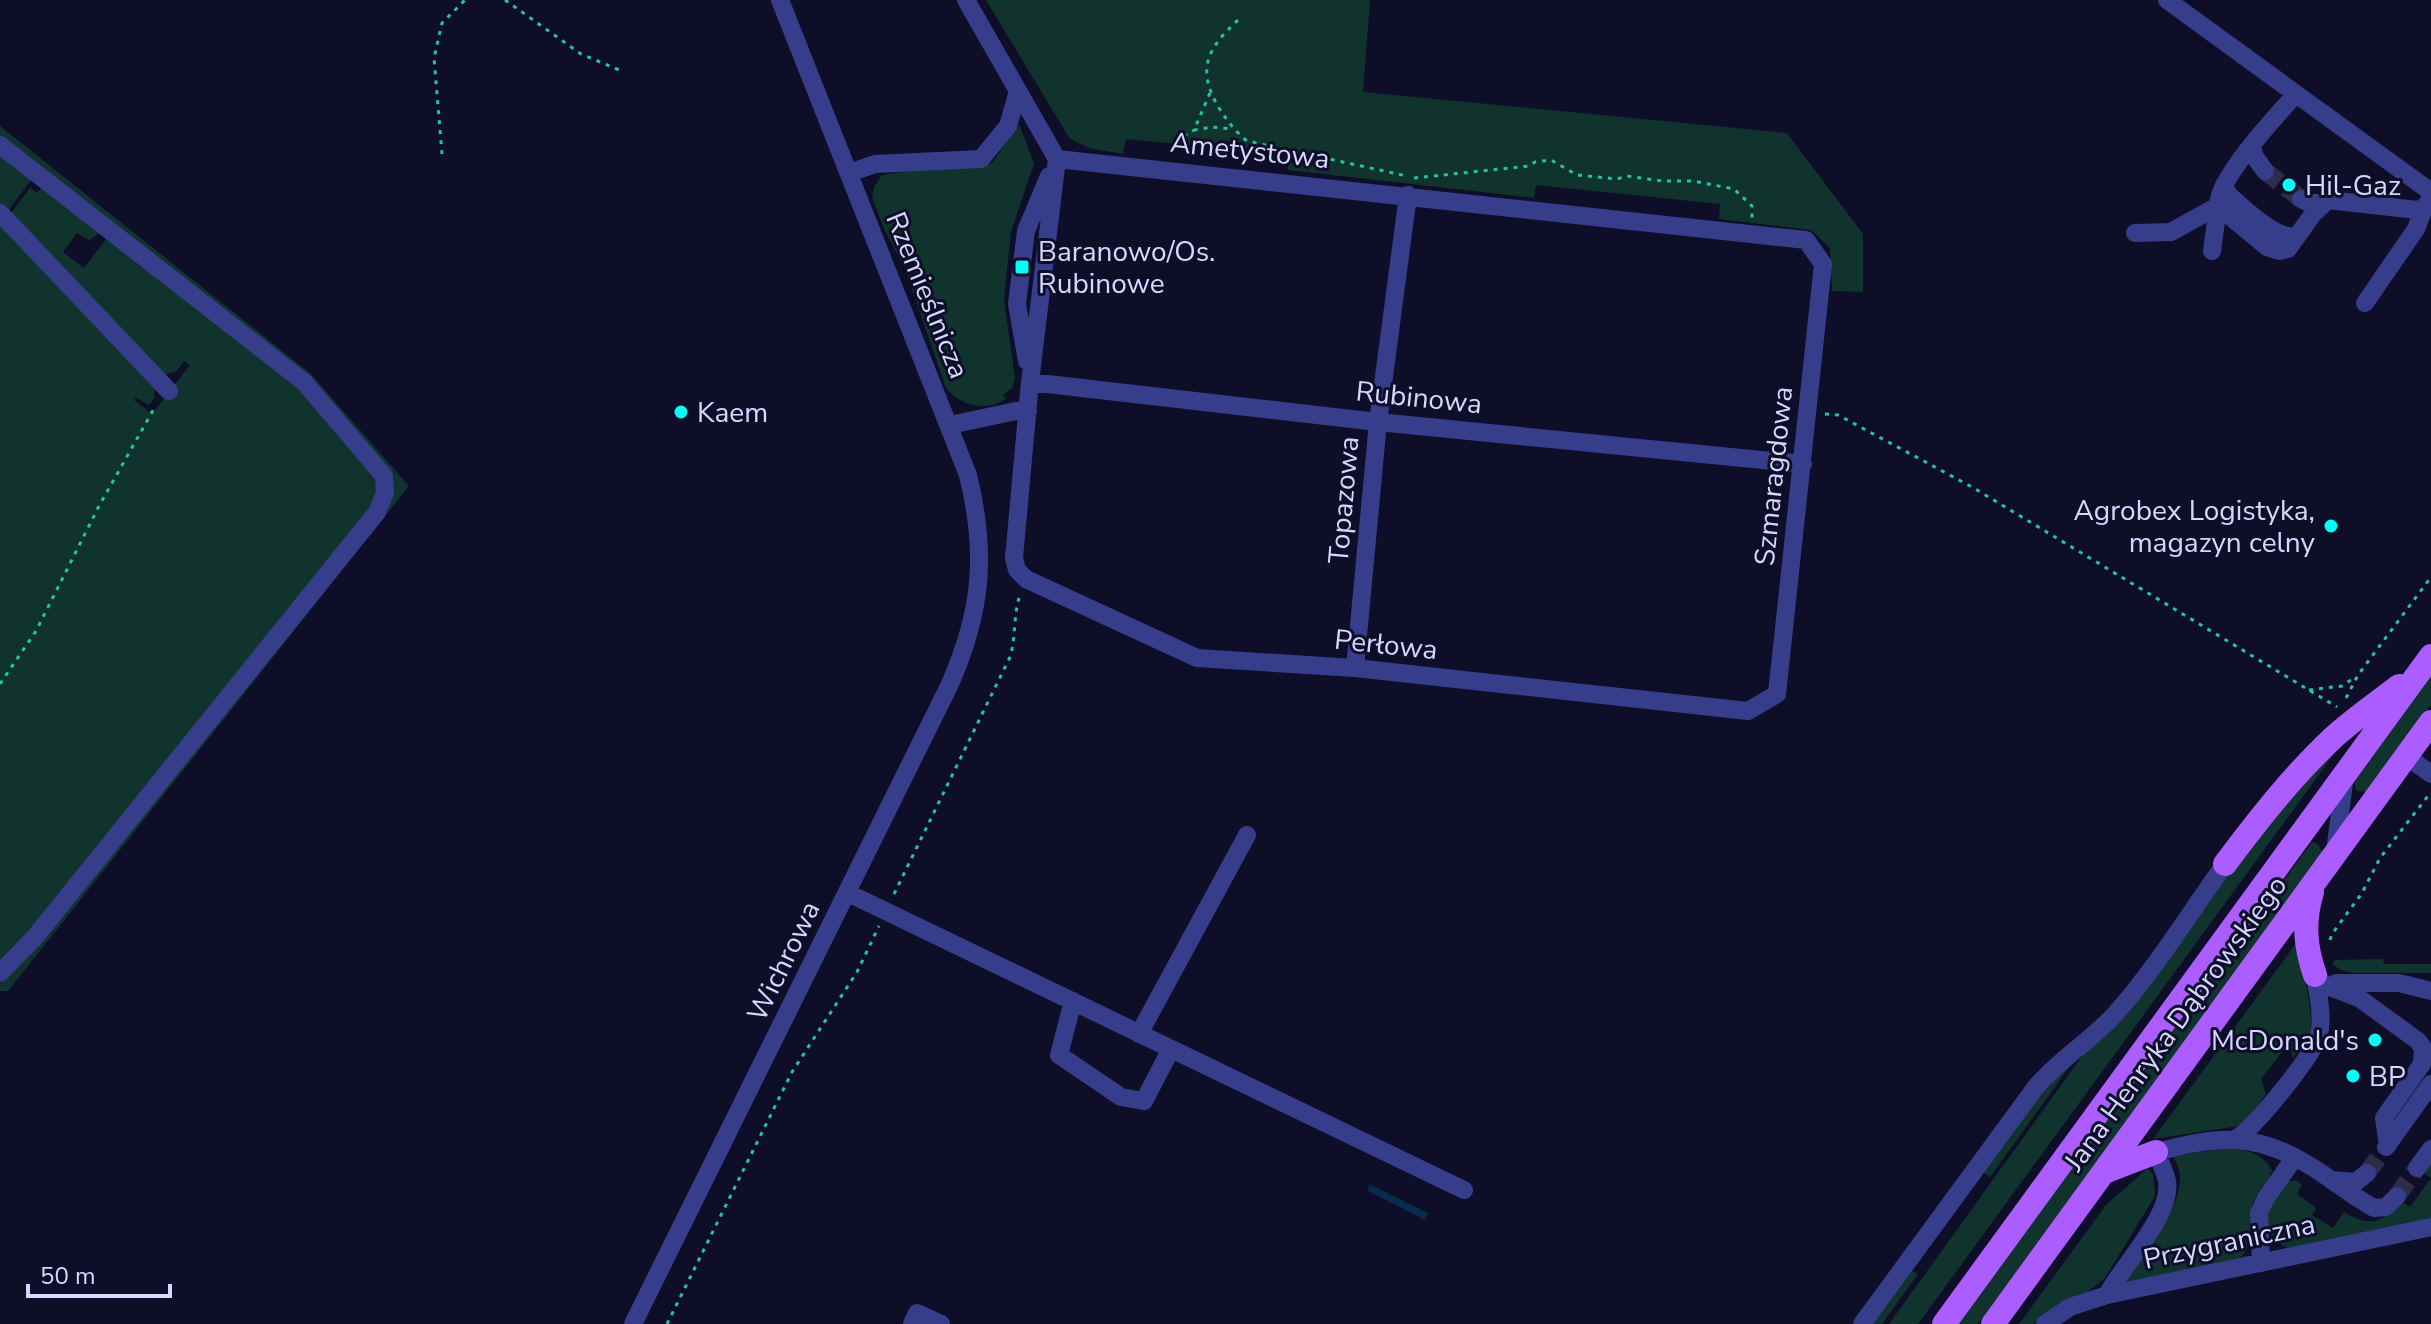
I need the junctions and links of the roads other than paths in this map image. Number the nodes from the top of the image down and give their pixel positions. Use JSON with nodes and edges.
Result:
{"nodes":[{"id":1,"x":780,"y":0,"type":"edge"},
{"id":2,"x":966,"y":0,"type":"edge"},
{"id":3,"x":2167,"y":0,"type":"edge"},
{"id":4,"x":1018,"y":91,"type":"junction"},
{"id":5,"x":2296,"y":94,"type":"junction"},
{"id":6,"x":0,"y":145,"type":"edge"},
{"id":7,"x":2252,"y":146,"type":"junction"},
{"id":8,"x":1057,"y":159,"type":"junction"},
{"id":9,"x":2265,"y":171,"type":"tunnel mouth"},
{"id":10,"x":849,"y":173,"type":"junction"},
{"id":11,"x":2224,"y":185,"type":"junction"},
{"id":12,"x":1408,"y":195,"type":"junction"},
{"id":13,"x":2301,"y":199,"type":"tunnel mouth"},
{"id":14,"x":2429,"y":199,"type":"edge"},
{"id":15,"x":2322,"y":203,"type":"junction"},
{"id":16,"x":2218,"y":206,"type":"junction"},
{"id":17,"x":0,"y":213,"type":"edge"},
{"id":18,"x":2135,"y":233,"type":"dead end"},
{"id":19,"x":2297,"y":236,"type":"junction"},
{"id":20,"x":2212,"y":251,"type":"dead end"},
{"id":21,"x":1823,"y":264,"type":"joint"},
{"id":22,"x":2365,"y":303,"type":"dead end"},
{"id":23,"x":1030,"y":382,"type":"junction"},
{"id":24,"x":168,"y":390,"type":"road end"},
{"id":25,"x":1028,"y":411,"type":"junction"},
{"id":26,"x":1378,"y":422,"type":"junction"},
{"id":27,"x":950,"y":425,"type":"junction"},
{"id":28,"x":1803,"y":464,"type":"junction"},
{"id":29,"x":973,"y":620,"type":"joint"},
{"id":30,"x":2426,"y":663,"type":"edge"},
{"id":31,"x":1355,"y":668,"type":"junction"},
{"id":32,"x":1777,"y":694,"type":"joint"},
{"id":33,"x":2431,"y":722,"type":"edge"},
{"id":34,"x":2406,"y":756,"type":"junction"},
{"id":35,"x":2345,"y":774,"type":"junction"},
{"id":36,"x":2431,"y":774,"type":"edge"},
{"id":37,"x":2376,"y":798,"type":"junction"},
{"id":38,"x":2340,"y":815,"type":"junction"},
{"id":39,"x":2301,"y":834,"type":"junction"},
{"id":40,"x":1247,"y":835,"type":"dead end"},
{"id":41,"x":2225,"y":864,"type":"joint"},
{"id":42,"x":2325,"y":868,"type":"junction"},
{"id":43,"x":848,"y":893,"type":"junction"},
{"id":44,"x":0,"y":973,"type":"edge"},
{"id":45,"x":2315,"y":975,"type":"junction"},
{"id":46,"x":2431,"y":991,"type":"edge"},
{"id":47,"x":1073,"y":1001,"type":"junction"},
{"id":48,"x":1139,"y":1034,"type":"junction"},
{"id":49,"x":1171,"y":1049,"type":"junction"},
{"id":50,"x":2430,"y":1091,"type":"edge"},
{"id":51,"x":2237,"y":1138,"type":"junction"},
{"id":52,"x":2431,"y":1149,"type":"edge"},
{"id":53,"x":2156,"y":1152,"type":"junction"},
{"id":54,"x":2295,"y":1157,"type":"junction"},
{"id":55,"x":2417,"y":1168,"type":"tunnel mouth"},
{"id":56,"x":2104,"y":1172,"type":"junction"},
{"id":57,"x":2367,"y":1173,"type":"tunnel mouth"},
{"id":58,"x":2330,"y":1179,"type":"junction"},
{"id":59,"x":1464,"y":1190,"type":"dead end"},
{"id":60,"x":2397,"y":1196,"type":"dead end"},
{"id":61,"x":2431,"y":1227,"type":"edge"},
{"id":62,"x":2261,"y":1263,"type":"junction"},
{"id":63,"x":2107,"y":1295,"type":"junction"},
{"id":64,"x":633,"y":1324,"type":"edge"},
{"id":65,"x":912,"y":1324,"type":"edge"},
{"id":66,"x":941,"y":1324,"type":"edge"},
{"id":67,"x":1862,"y":1324,"type":"edge"},
{"id":68,"x":1944,"y":1324,"type":"edge"},
{"id":69,"x":1993,"y":1324,"type":"edge"},
{"id":70,"x":2045,"y":1324,"type":"edge"}],
"edges":[{"from":1,"to":10,"type":"street","name":"Rzemieślnicza"},
{"from":2,"to":4,"type":"street"},
{"from":3,"to":5,"type":"street"},
{"from":4,"to":8,"type":"street"},
{"from":4,"to":10,"type":"street"},
{"from":5,"to":7,"type":"street"},
{"from":5,"to":14,"type":"street"},
{"from":6,"to":44,"type":"street"},
{"from":7,"to":9,"type":"street"},
{"from":7,"to":11,"type":"street"},
{"from":8,"to":12,"type":"street","name":"Ametystowa"},
{"from":8,"to":23,"type":"street"},
{"from":10,"to":27,"type":"street","name":"Rzemieślnicza"},
{"from":11,"to":16,"type":"street"},
{"from":11,"to":19,"type":"street"},
{"from":12,"to":21,"type":"street","name":"Ametystowa"},
{"from":12,"to":26,"type":"street","name":"Topazowa"},
{"from":13,"to":15,"type":"street"},
{"from":14,"to":15,"type":"street"},
{"from":14,"to":22,"type":"street"},
{"from":15,"to":19,"type":"street"},
{"from":16,"to":18,"type":"street"},
{"from":16,"to":19,"type":"street"},
{"from":16,"to":20,"type":"street"},
{"from":17,"to":24,"type":"street"},
{"from":21,"to":28,"type":"street","name":"Szmaragdowa"},
{"from":23,"to":25,"type":"street"},
{"from":23,"to":26,"type":"street","name":"Rubinowa"},
{"from":25,"to":27,"type":"street"},
{"from":25,"to":31,"type":"street","name":"Perłowa"},
{"from":26,"to":28,"type":"street","name":"Rubinowa"},
{"from":26,"to":31,"type":"street","name":"Topazowa"},
{"from":27,"to":29,"type":"street","name":"Rzemieślnicza"},
{"from":28,"to":32,"type":"street","name":"Szmaragdowa"},
{"from":29,"to":43,"type":"street","name":"Wichrowa"},
{"from":30,"to":35,"type":"main road","name":"Jana Henryka Dąbrowskiego"},
{"from":30,"to":41,"type":"main road"},
{"from":31,"to":32,"type":"street","name":"Perłowa"},
{"from":33,"to":34,"type":"main road","name":"Jana Henryka Dąbrowskiego"},
{"from":34,"to":36,"type":"street"},
{"from":34,"to":37,"type":"main road","name":"Jana Henryka Dąbrowskiego"},
{"from":35,"to":38,"type":"street"},
{"from":35,"to":39,"type":"main road","name":"Jana Henryka Dąbrowskiego"},
{"from":37,"to":38,"type":"street"},
{"from":37,"to":42,"type":"main road","name":"Jana Henryka Dąbrowskiego"},
{"from":38,"to":39,"type":"street"},
{"from":38,"to":42,"type":"street"},
{"from":39,"to":68,"type":"main road","name":"Jana Henryka Dąbrowskiego"},
{"from":40,"to":48,"type":"street"},
{"from":41,"to":67,"type":"street"},
{"from":42,"to":45,"type":"main road"},
{"from":42,"to":56,"type":"main road","name":"Jana Henryka Dąbrowskiego"},
{"from":43,"to":47,"type":"street"},
{"from":43,"to":64,"type":"street","name":"Wichrowa"},
{"from":45,"to":46,"type":"street"},
{"from":45,"to":50,"type":"street"},
{"from":45,"to":51,"type":"street"},
{"from":47,"to":48,"type":"street"},
{"from":47,"to":49,"type":"street"},
{"from":48,"to":49,"type":"street"},
{"from":49,"to":59,"type":"street"},
{"from":51,"to":53,"type":"street"},
{"from":51,"to":54,"type":"street"},
{"from":52,"to":55,"type":"street"},
{"from":53,"to":56,"type":"main road"},
{"from":53,"to":63,"type":"street"},
{"from":54,"to":58,"type":"street"},
{"from":54,"to":62,"type":"street"},
{"from":56,"to":69,"type":"main road","name":"Jana Henryka Dąbrowskiego"},
{"from":57,"to":58,"type":"street"},
{"from":58,"to":60,"type":"street"},
{"from":61,"to":62,"type":"street","name":"Przygraniczna"},
{"from":62,"to":63,"type":"street","name":"Przygraniczna"},
{"from":63,"to":70,"type":"street","name":"Przygraniczna"},
{"from":65,"to":66,"type":"street"}]}
